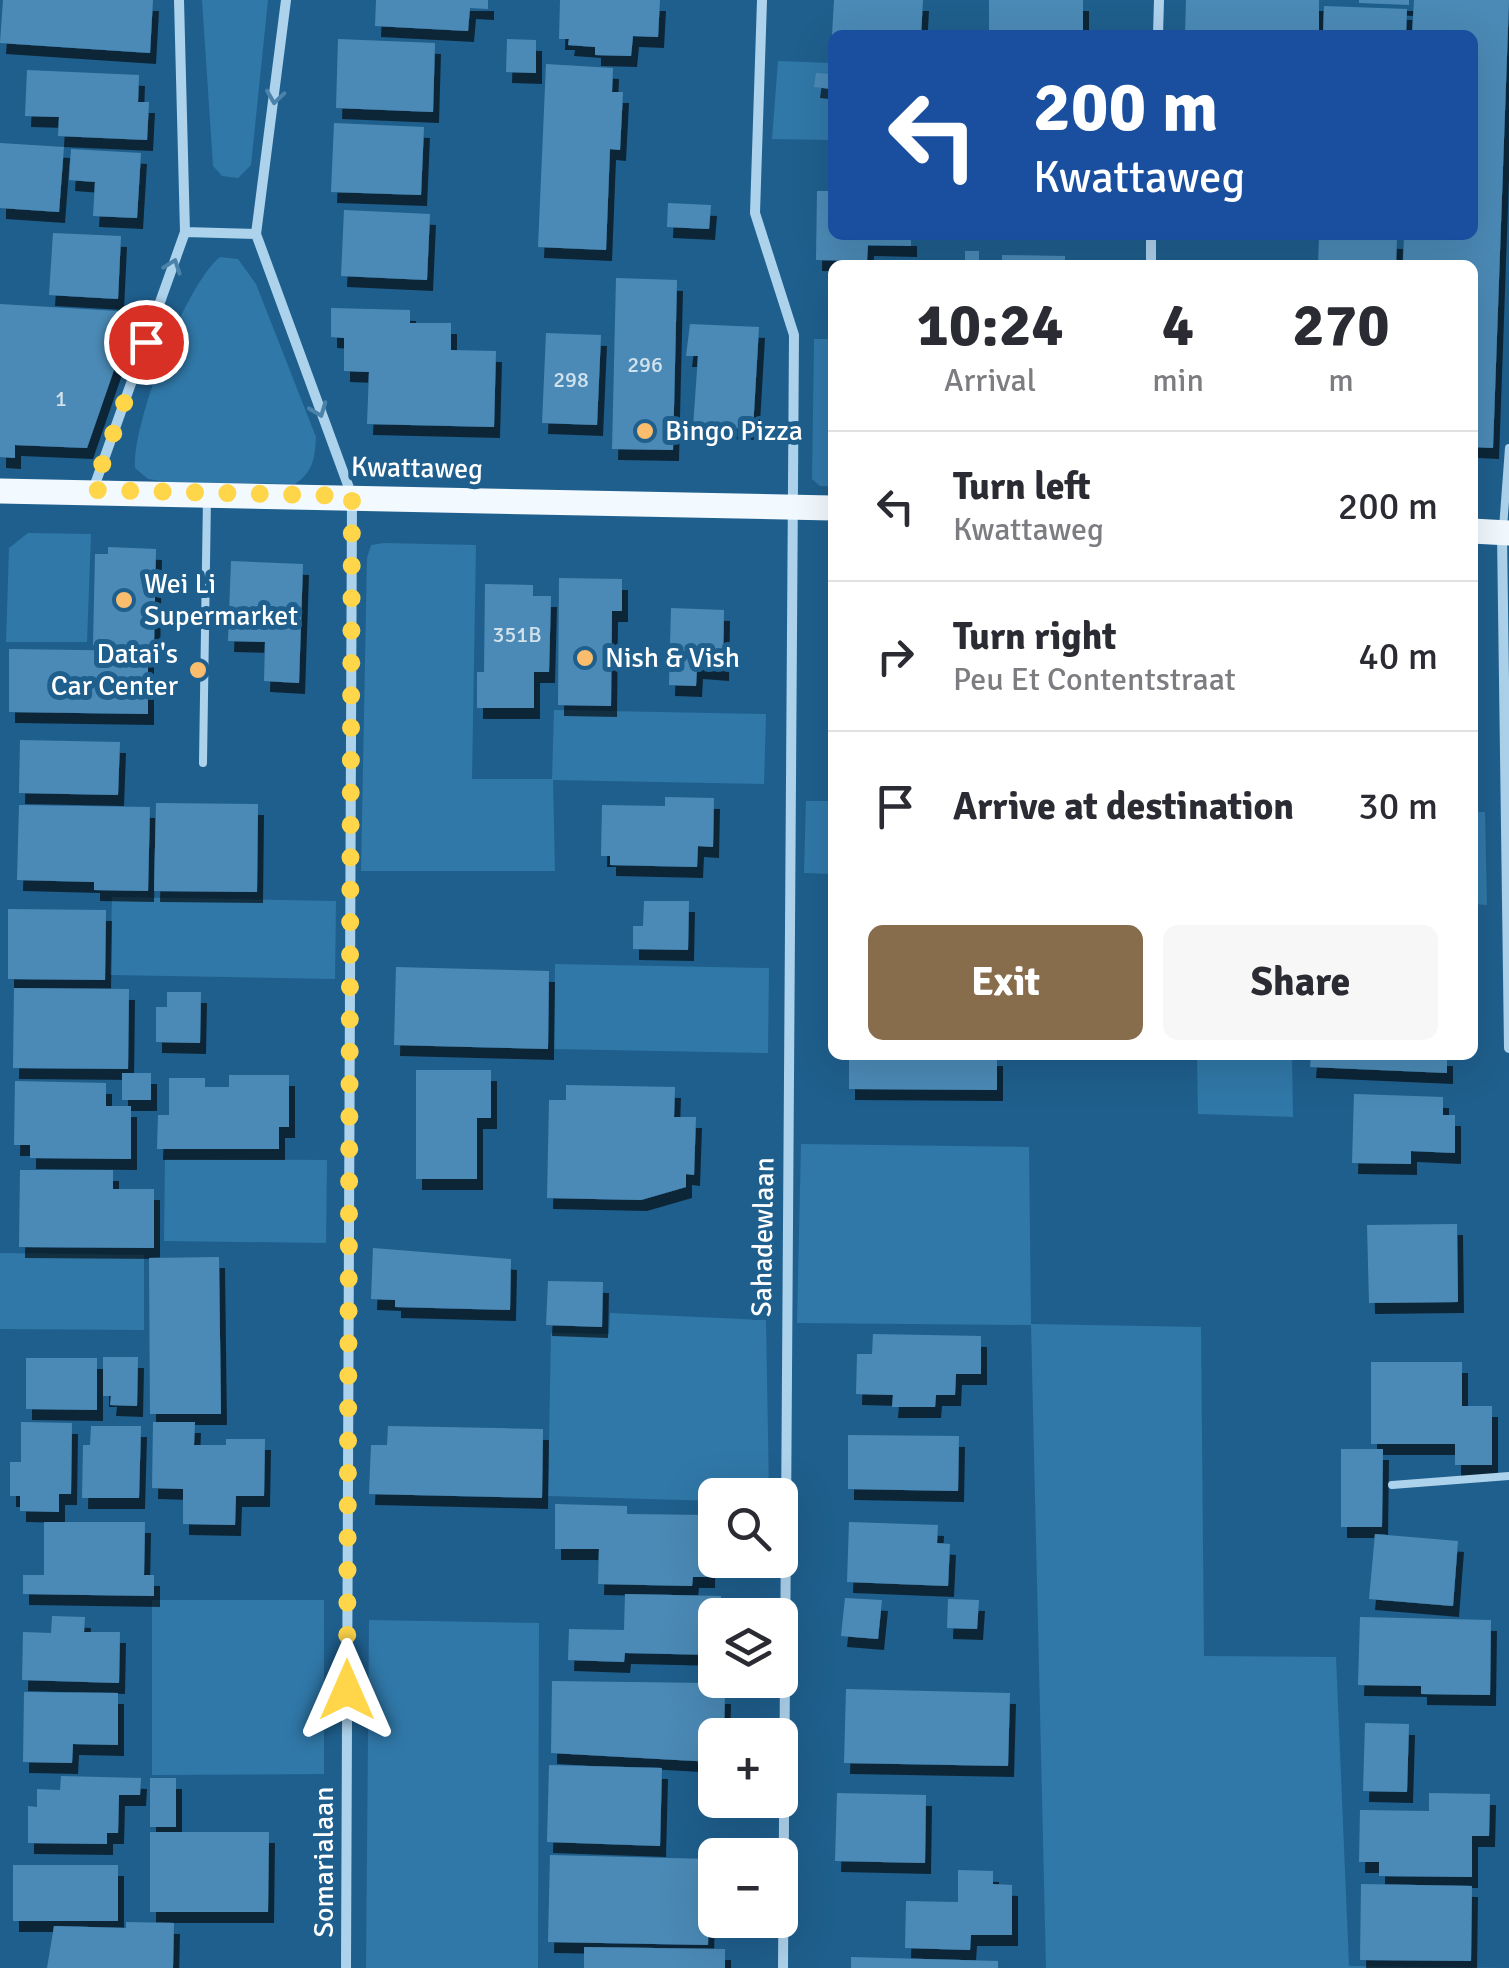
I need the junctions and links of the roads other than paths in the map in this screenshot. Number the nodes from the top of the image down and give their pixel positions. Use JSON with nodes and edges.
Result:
{"nodes":[{"id":1,"x":179,"y":0,"type":"edge"},
{"id":2,"x":286,"y":0,"type":"edge"},
{"id":3,"x":762,"y":0,"type":"edge"},
{"id":4,"x":1159,"y":0,"type":"edge"},
{"id":5,"x":1158,"y":30,"type":"edge"},
{"id":6,"x":185,"y":232,"type":"junction"},
{"id":7,"x":256,"y":234,"type":"junction"},
{"id":8,"x":1509,"y":448,"type":"edge"},
{"id":9,"x":93,"y":490,"type":"junction"},
{"id":10,"x":0,"y":491,"type":"edge"},
{"id":11,"x":207,"y":493,"type":"junction"},
{"id":12,"x":352,"y":496,"type":"junction"},
{"id":13,"x":794,"y":508,"type":"junction"},
{"id":14,"x":828,"y":508,"type":"edge"},
{"id":15,"x":1478,"y":531,"type":"edge"},
{"id":16,"x":1506,"y":533,"type":"edge"},
{"id":17,"x":203,"y":762,"type":"dead end"},
{"id":18,"x":1509,"y":1048,"type":"edge"},
{"id":19,"x":1509,"y":1476,"type":"edge"},
{"id":20,"x":1392,"y":1485,"type":"dead end"},
{"id":21,"x":346,"y":1968,"type":"edge"},
{"id":22,"x":783,"y":1968,"type":"edge"}],
"edges":[{"from":1,"to":6,"type":"street"},
{"from":2,"to":7,"type":"street","one_way":true},
{"from":3,"to":13,"type":"street","name":"Sahadewlaan"},
{"from":4,"to":5,"type":"street"},
{"from":6,"to":7,"type":"street"},
{"from":9,"to":6,"type":"street","one_way":true},
{"from":7,"to":12,"type":"street","one_way":true},
{"from":8,"to":16,"type":"lane"},
{"from":9,"to":10,"type":"main road","name":"Kwattaweg"},
{"from":9,"to":11,"type":"main road","name":"Kwattaweg"},
{"from":11,"to":12,"type":"main road","name":"Kwattaweg"},
{"from":11,"to":17,"type":"lane"},
{"from":12,"to":13,"type":"main road","name":"Kwattaweg"},
{"from":12,"to":21,"type":"street","name":"Somarialaan"},
{"from":13,"to":14,"type":"main road","name":"Kwattaweg"},
{"from":13,"to":22,"type":"street","name":"Sahadewlaan"},
{"from":15,"to":16,"type":"main road"},
{"from":16,"to":18,"type":"street"},
{"from":19,"to":20,"type":"lane"}]}
